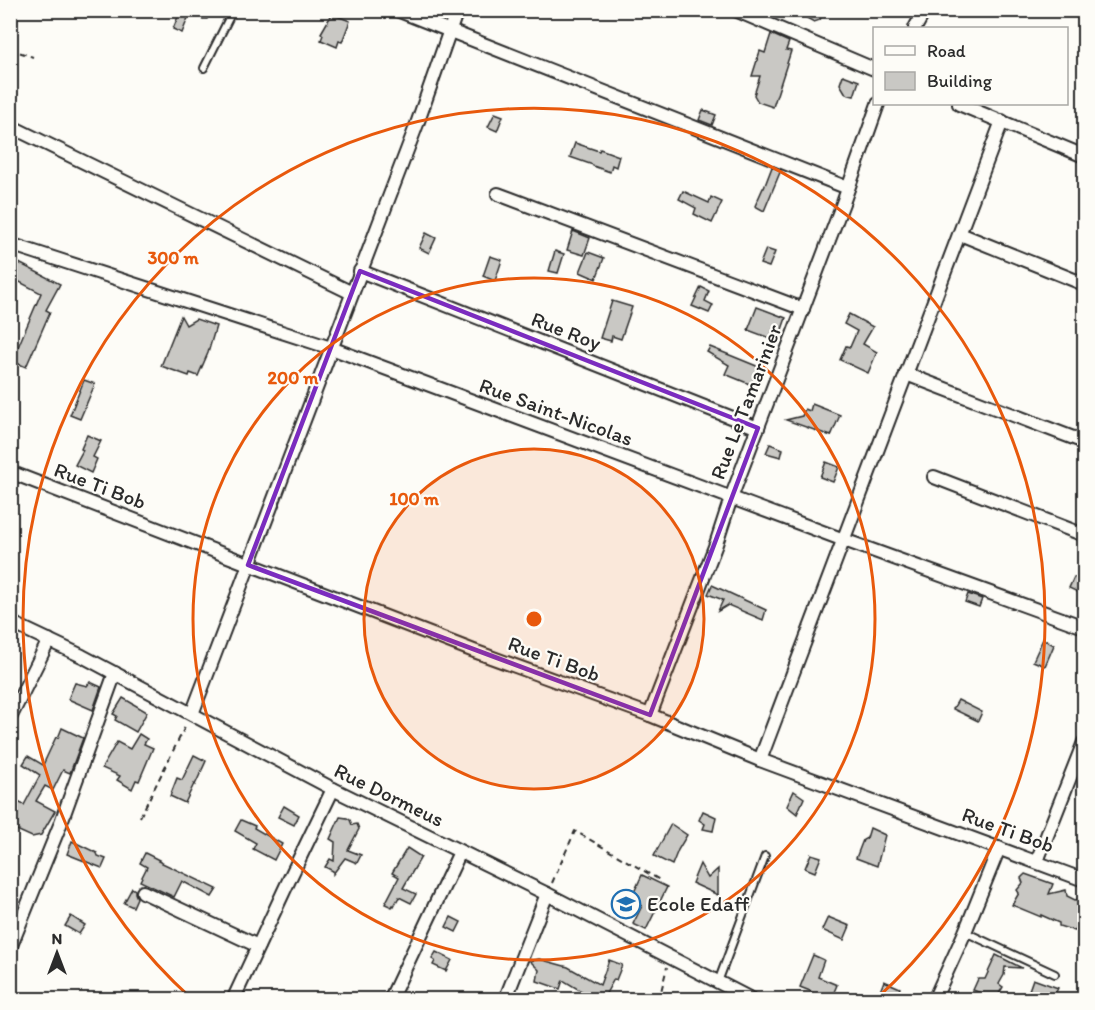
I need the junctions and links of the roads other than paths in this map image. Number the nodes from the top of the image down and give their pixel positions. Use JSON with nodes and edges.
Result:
{"nodes":[{"id":1,"x":233,"y":10,"type":"edge"},
{"id":2,"x":397,"y":10,"type":"edge"},
{"id":3,"x":457,"y":10,"type":"edge"},
{"id":4,"x":735,"y":10,"type":"edge"},
{"id":5,"x":925,"y":10,"type":"edge"},
{"id":6,"x":916,"y":27,"type":"edge"},
{"id":7,"x":449,"y":31,"type":"junction"},
{"id":8,"x":204,"y":68,"type":"dead end"},
{"id":9,"x":873,"y":69,"type":"edge"},
{"id":10,"x":878,"y":105,"type":"edge"},
{"id":11,"x":962,"y":105,"type":"edge"},
{"id":12,"x":1002,"y":121,"type":"junction"},
{"id":13,"x":10,"y":126,"type":"edge"},
{"id":14,"x":1084,"y":156,"type":"edge"},
{"id":15,"x":848,"y":188,"type":"junction"},
{"id":16,"x":498,"y":194,"type":"dead end"},
{"id":17,"x":960,"y":234,"type":"junction"},
{"id":18,"x":10,"y":244,"type":"edge"},
{"id":19,"x":360,"y":271,"type":"junction"},
{"id":20,"x":1084,"y":284,"type":"edge"},
{"id":21,"x":352,"y":292,"type":"junction"},
{"id":22,"x":803,"y":309,"type":"junction"},
{"id":23,"x":330,"y":348,"type":"junction"},
{"id":24,"x":906,"y":374,"type":"junction"},
{"id":25,"x":758,"y":428,"type":"junction"},
{"id":26,"x":1084,"y":442,"type":"edge"},
{"id":27,"x":10,"y":472,"type":"edge"},
{"id":28,"x":934,"y":477,"type":"dead end"},
{"id":29,"x":731,"y":498,"type":"junction"},
{"id":30,"x":1084,"y":535,"type":"edge"},
{"id":31,"x":843,"y":540,"type":"junction"},
{"id":32,"x":248,"y":565,"type":"junction"},
{"id":33,"x":10,"y":622,"type":"edge"},
{"id":34,"x":1084,"y":627,"type":"edge"},
{"id":35,"x":49,"y":640,"type":"junction"},
{"id":36,"x":115,"y":673,"type":"junction"},
{"id":37,"x":192,"y":714,"type":"junction"},
{"id":38,"x":650,"y":715,"type":"junction"},
{"id":39,"x":10,"y":718,"type":"edge"},
{"id":40,"x":1084,"y":742,"type":"edge"},
{"id":41,"x":760,"y":760,"type":"junction"},
{"id":42,"x":333,"y":789,"type":"junction"},
{"id":43,"x":999,"y":848,"type":"junction"},
{"id":44,"x":460,"y":852,"type":"junction"},
{"id":45,"x":765,"y":856,"type":"dead end"},
{"id":46,"x":1037,"y":861,"type":"junction"},
{"id":47,"x":1084,"y":880,"type":"edge"},
{"id":48,"x":143,"y":892,"type":"dead end"},
{"id":49,"x":547,"y":894,"type":"junction"},
{"id":50,"x":965,"y":932,"type":"junction"},
{"id":51,"x":258,"y":946,"type":"junction"},
{"id":52,"x":10,"y":948,"type":"edge"},
{"id":53,"x":1055,"y":974,"type":"dead end"},
{"id":54,"x":718,"y":982,"type":"junction"},
{"id":55,"x":233,"y":999,"type":"edge"},
{"id":56,"x":390,"y":999,"type":"edge"},
{"id":57,"x":504,"y":999,"type":"edge"},
{"id":58,"x":753,"y":999,"type":"edge"},
{"id":59,"x":933,"y":999,"type":"edge"}],
"edges":[{"from":1,"to":8,"type":"lane"},
{"from":2,"to":7,"type":"street"},
{"from":3,"to":7,"type":"street"},
{"from":4,"to":9,"type":"street"},
{"from":5,"to":6,"type":"street"},
{"from":7,"to":15,"type":"street"},
{"from":7,"to":19,"type":"street"},
{"from":10,"to":15,"type":"street","name":"Rue Le Tamarinier"},
{"from":11,"to":12,"type":"street"},
{"from":12,"to":14,"type":"street"},
{"from":12,"to":17,"type":"street"},
{"from":13,"to":21,"type":"street"},
{"from":15,"to":22,"type":"street","name":"Rue Le Tamarinier"},
{"from":16,"to":22,"type":"street"},
{"from":17,"to":20,"type":"street"},
{"from":17,"to":24,"type":"street"},
{"from":18,"to":23,"type":"street","name":"Rue Saint-Nicolas"},
{"from":19,"to":21,"type":"street"},
{"from":19,"to":25,"type":"street","name":"Rue Roy"},
{"from":21,"to":23,"type":"street"},
{"from":22,"to":25,"type":"street","name":"Rue Le Tamarinier"},
{"from":23,"to":29,"type":"street","name":"Rue Saint-Nicolas"},
{"from":23,"to":32,"type":"street"},
{"from":24,"to":26,"type":"street"},
{"from":24,"to":31,"type":"street"},
{"from":25,"to":29,"type":"street","name":"Rue Le Tamarinier"},
{"from":27,"to":32,"type":"street","name":"Rue Ti Bob"},
{"from":28,"to":30,"type":"street"},
{"from":29,"to":31,"type":"street","name":"Rue Saint-Nicolas"},
{"from":29,"to":38,"type":"street","name":"Rue Le Tamarinier"},
{"from":31,"to":34,"type":"street","name":"Rue Saint-Nicolas"},
{"from":31,"to":41,"type":"street"},
{"from":32,"to":37,"type":"street"},
{"from":32,"to":38,"type":"street","name":"Rue Ti Bob"},
{"from":33,"to":35,"type":"street","name":"Rue Dormeus"},
{"from":35,"to":36,"type":"street","name":"Rue Dormeus"},
{"from":35,"to":39,"type":"street"},
{"from":36,"to":37,"type":"street","name":"Rue Dormeus"},
{"from":36,"to":52,"type":"street"},
{"from":37,"to":42,"type":"street","name":"Rue Dormeus"},
{"from":38,"to":41,"type":"street","name":"Rue Ti Bob"},
{"from":40,"to":46,"type":"street"},
{"from":41,"to":43,"type":"street","name":"Rue Ti Bob"},
{"from":42,"to":44,"type":"street","name":"Rue Dormeus"},
{"from":42,"to":51,"type":"street"},
{"from":43,"to":46,"type":"street","name":"Rue Ti Bob"},
{"from":43,"to":50,"type":"street"},
{"from":44,"to":49,"type":"street","name":"Rue Dormeus"},
{"from":44,"to":56,"type":"street"},
{"from":45,"to":54,"type":"lane"},
{"from":46,"to":47,"type":"street","name":"Rue Ti Bob"},
{"from":48,"to":51,"type":"street"},
{"from":49,"to":54,"type":"street","name":"Rue Dormeus"},
{"from":49,"to":57,"type":"street"},
{"from":50,"to":53,"type":"lane"},
{"from":50,"to":59,"type":"street"},
{"from":51,"to":55,"type":"street"},
{"from":54,"to":58,"type":"street","name":"Rue Dormeus"}]}
